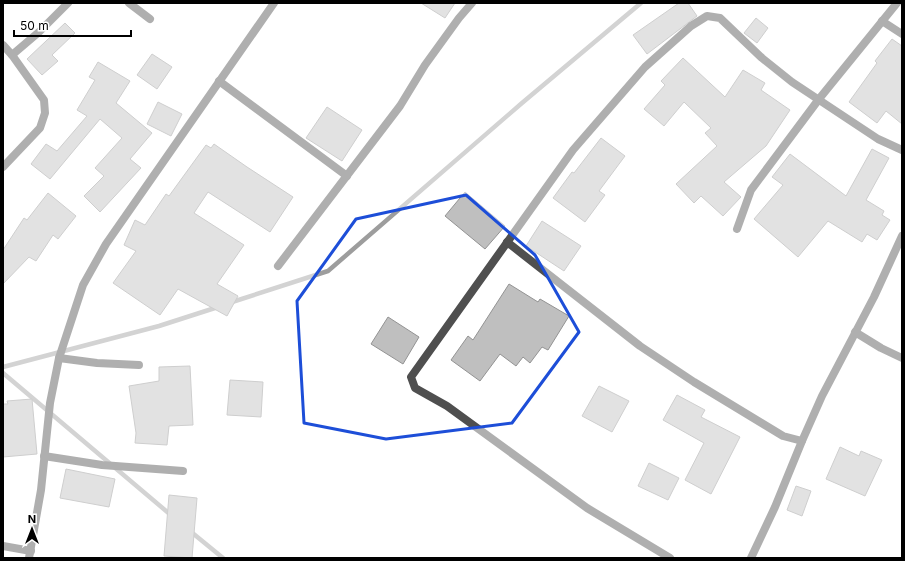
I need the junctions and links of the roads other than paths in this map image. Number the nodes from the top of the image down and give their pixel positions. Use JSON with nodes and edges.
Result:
{"nodes":[{"id":1,"x":68,"y":3,"type":"edge"},
{"id":2,"x":129,"y":3,"type":"edge"},
{"id":3,"x":274,"y":3,"type":"edge"},
{"id":4,"x":472,"y":3,"type":"edge"},
{"id":5,"x":897,"y":3,"type":"edge"},
{"id":6,"x":150,"y":19,"type":"dead end"},
{"id":7,"x":882,"y":21,"type":"junction"},
{"id":8,"x":902,"y":34,"type":"edge"},
{"id":9,"x":3,"y":45,"type":"edge"},
{"id":10,"x":12,"y":55,"type":"junction"},
{"id":11,"x":219,"y":81,"type":"junction"},
{"id":12,"x":819,"y":99,"type":"junction"},
{"id":13,"x":902,"y":150,"type":"edge"},
{"id":14,"x":3,"y":167,"type":"edge"},
{"id":15,"x":347,"y":176,"type":"junction"},
{"id":16,"x":737,"y":228,"type":"dead end"},
{"id":17,"x":902,"y":236,"type":"edge"},
{"id":18,"x":507,"y":242,"type":"junction"},
{"id":19,"x":278,"y":266,"type":"dead end"},
{"id":20,"x":855,"y":332,"type":"junction"},
{"id":21,"x":59,"y":358,"type":"junction"},
{"id":22,"x":902,"y":358,"type":"edge"},
{"id":23,"x":139,"y":365,"type":"dead end"},
{"id":24,"x":802,"y":442,"type":"junction"},
{"id":25,"x":44,"y":456,"type":"junction"},
{"id":26,"x":183,"y":471,"type":"dead end"},
{"id":27,"x":3,"y":546,"type":"edge"},
{"id":28,"x":30,"y":554,"type":"edge"},
{"id":29,"x":670,"y":558,"type":"edge"},
{"id":30,"x":751,"y":558,"type":"edge"}],
"edges":[{"from":1,"to":10,"type":"street"},
{"from":2,"to":6,"type":"street"},
{"from":3,"to":11,"type":"street"},
{"from":4,"to":15,"type":"street"},
{"from":5,"to":7,"type":"street"},
{"from":7,"to":8,"type":"street"},
{"from":7,"to":12,"type":"street"},
{"from":9,"to":10,"type":"street"},
{"from":10,"to":14,"type":"street"},
{"from":11,"to":15,"type":"street"},
{"from":11,"to":21,"type":"street"},
{"from":12,"to":13,"type":"street"},
{"from":12,"to":16,"type":"street"},
{"from":12,"to":18,"type":"street"},
{"from":15,"to":19,"type":"street"},
{"from":17,"to":20,"type":"street"},
{"from":18,"to":24,"type":"street"},
{"from":18,"to":29,"type":"street"},
{"from":20,"to":22,"type":"street"},
{"from":20,"to":24,"type":"street"},
{"from":21,"to":23,"type":"street"},
{"from":21,"to":25,"type":"street"},
{"from":24,"to":30,"type":"street"},
{"from":25,"to":26,"type":"street"},
{"from":25,"to":28,"type":"street"},
{"from":27,"to":28,"type":"street"}]}
